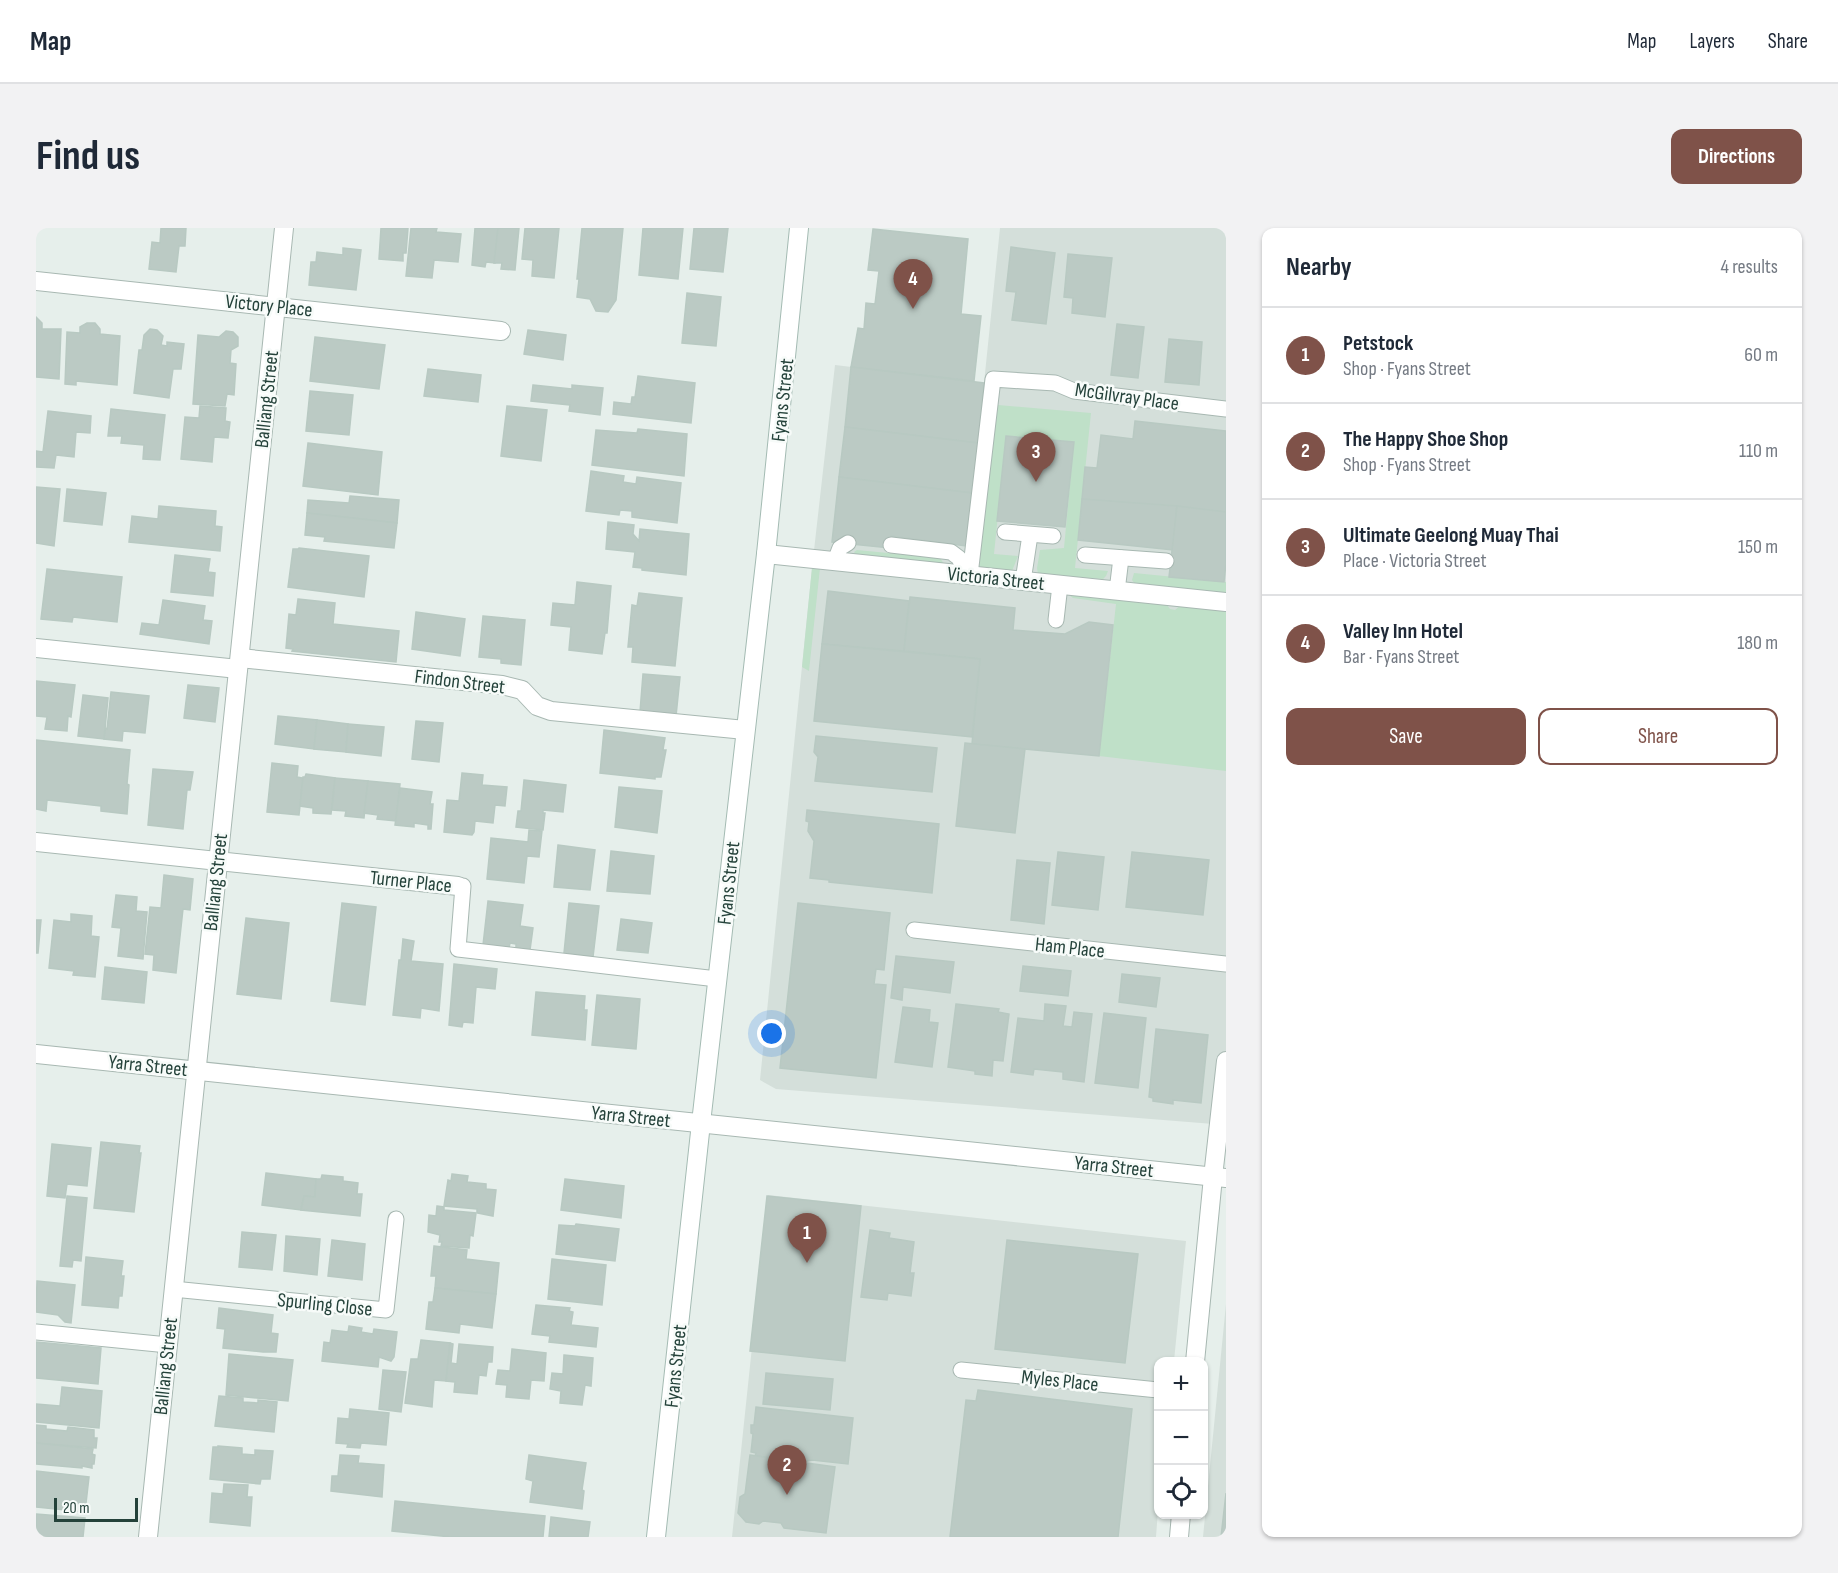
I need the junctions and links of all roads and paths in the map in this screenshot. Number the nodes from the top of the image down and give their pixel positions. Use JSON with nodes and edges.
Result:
{"nodes":[{"id":1,"x":284,"y":228,"type":"edge"},
{"id":2,"x":799,"y":228,"type":"edge"},
{"id":3,"x":36,"y":281,"type":"edge"},
{"id":4,"x":276,"y":306,"type":"junction"},
{"id":5,"x":501,"y":331,"type":"dead end"},
{"id":6,"x":1226,"y":409,"type":"edge"},
{"id":7,"x":1005,"y":532,"type":"dead end"},
{"id":8,"x":1030,"y":535,"type":"junction"},
{"id":9,"x":1053,"y":536,"type":"dead end"},
{"id":10,"x":848,"y":543,"type":"dead end"},
{"id":11,"x":891,"y":545,"type":"dead end"},
{"id":12,"x":766,"y":554,"type":"junction"},
{"id":13,"x":1085,"y":555,"type":"dead end"},
{"id":14,"x":1121,"y":558,"type":"junction"},
{"id":15,"x":835,"y":561,"type":"junction"},
{"id":16,"x":1166,"y":561,"type":"dead end"},
{"id":17,"x":968,"y":575,"type":"junction"},
{"id":18,"x":1023,"y":581,"type":"junction"},
{"id":19,"x":1060,"y":585,"type":"junction"},
{"id":20,"x":1117,"y":591,"type":"junction"},
{"id":21,"x":1226,"y":602,"type":"edge"},
{"id":22,"x":1056,"y":620,"type":"dead end"},
{"id":23,"x":36,"y":648,"type":"edge"},
{"id":24,"x":239,"y":663,"type":"junction"},
{"id":25,"x":745,"y":730,"type":"junction"},
{"id":26,"x":36,"y":842,"type":"edge"},
{"id":27,"x":218,"y":860,"type":"junction"},
{"id":28,"x":458,"y":886,"type":"joint"},
{"id":29,"x":914,"y":930,"type":"dead end"},
{"id":30,"x":1226,"y":964,"type":"edge"},
{"id":31,"x":717,"y":979,"type":"junction"},
{"id":32,"x":36,"y":1054,"type":"edge"},
{"id":33,"x":1226,"y":1061,"type":"edge"},
{"id":34,"x":195,"y":1070,"type":"junction"},
{"id":35,"x":701,"y":1124,"type":"junction"},
{"id":36,"x":1219,"y":1177,"type":"edge"},
{"id":37,"x":396,"y":1219,"type":"dead end"},
{"id":38,"x":173,"y":1289,"type":"junction"},
{"id":39,"x":36,"y":1332,"type":"edge"},
{"id":40,"x":168,"y":1345,"type":"junction"},
{"id":41,"x":1196,"y":1357,"type":"edge"},
{"id":42,"x":961,"y":1370,"type":"dead end"},
{"id":43,"x":1154,"y":1390,"type":"edge"},
{"id":44,"x":1181,"y":1519,"type":"edge"},
{"id":45,"x":148,"y":1537,"type":"edge"},
{"id":46,"x":656,"y":1537,"type":"edge"},
{"id":47,"x":1179,"y":1537,"type":"edge"}],
"edges":[{"from":1,"to":4,"type":"street","name":"Balliang Street"},
{"from":2,"to":12,"type":"street","name":"Fyans Street"},
{"from":3,"to":4,"type":"street","name":"Victory Place"},
{"from":4,"to":5,"type":"street","name":"Victory Place"},
{"from":4,"to":24,"type":"street","name":"Balliang Street"},
{"from":6,"to":17,"type":"lane","name":"McGilvray Place"},
{"from":7,"to":8,"type":"lane"},
{"from":8,"to":9,"type":"lane"},
{"from":8,"to":18,"type":"lane"},
{"from":10,"to":15,"type":"lane"},
{"from":11,"to":17,"type":"lane"},
{"from":12,"to":15,"type":"street","name":"Victoria Street"},
{"from":12,"to":25,"type":"street","name":"Fyans Street"},
{"from":13,"to":14,"type":"lane"},
{"from":14,"to":16,"type":"lane"},
{"from":14,"to":20,"type":"lane"},
{"from":15,"to":17,"type":"street","name":"Victoria Street"},
{"from":17,"to":18,"type":"street","name":"Victoria Street"},
{"from":18,"to":19,"type":"street","name":"Victoria Street"},
{"from":19,"to":20,"type":"street","name":"Victoria Street"},
{"from":19,"to":22,"type":"lane"},
{"from":20,"to":21,"type":"street","name":"Victoria Street"},
{"from":23,"to":24,"type":"street","name":"Findon Street"},
{"from":24,"to":25,"type":"street","name":"Findon Street"},
{"from":24,"to":27,"type":"street","name":"Balliang Street"},
{"from":25,"to":31,"type":"street","name":"Fyans Street"},
{"from":26,"to":27,"type":"street","name":"Turner Place"},
{"from":27,"to":28,"type":"street","name":"Turner Place"},
{"from":27,"to":34,"type":"street","name":"Balliang Street"},
{"from":28,"to":31,"type":"lane","name":"Turner Place"},
{"from":29,"to":30,"type":"lane","name":"Ham Place"},
{"from":31,"to":35,"type":"street","name":"Fyans Street"},
{"from":32,"to":34,"type":"street","name":"Yarra Street"},
{"from":33,"to":36,"type":"street"},
{"from":34,"to":35,"type":"street","name":"Yarra Street"},
{"from":34,"to":38,"type":"street","name":"Balliang Street"},
{"from":35,"to":36,"type":"street","name":"Yarra Street"},
{"from":35,"to":46,"type":"street","name":"Fyans Street"},
{"from":36,"to":41,"type":"street"},
{"from":37,"to":38,"type":"lane","name":"Spurling Close"},
{"from":38,"to":40,"type":"street","name":"Balliang Street"},
{"from":39,"to":40,"type":"lane"},
{"from":40,"to":45,"type":"street","name":"Balliang Street"},
{"from":42,"to":43,"type":"lane","name":"Myles Place"},
{"from":44,"to":47,"type":"street"}]}
